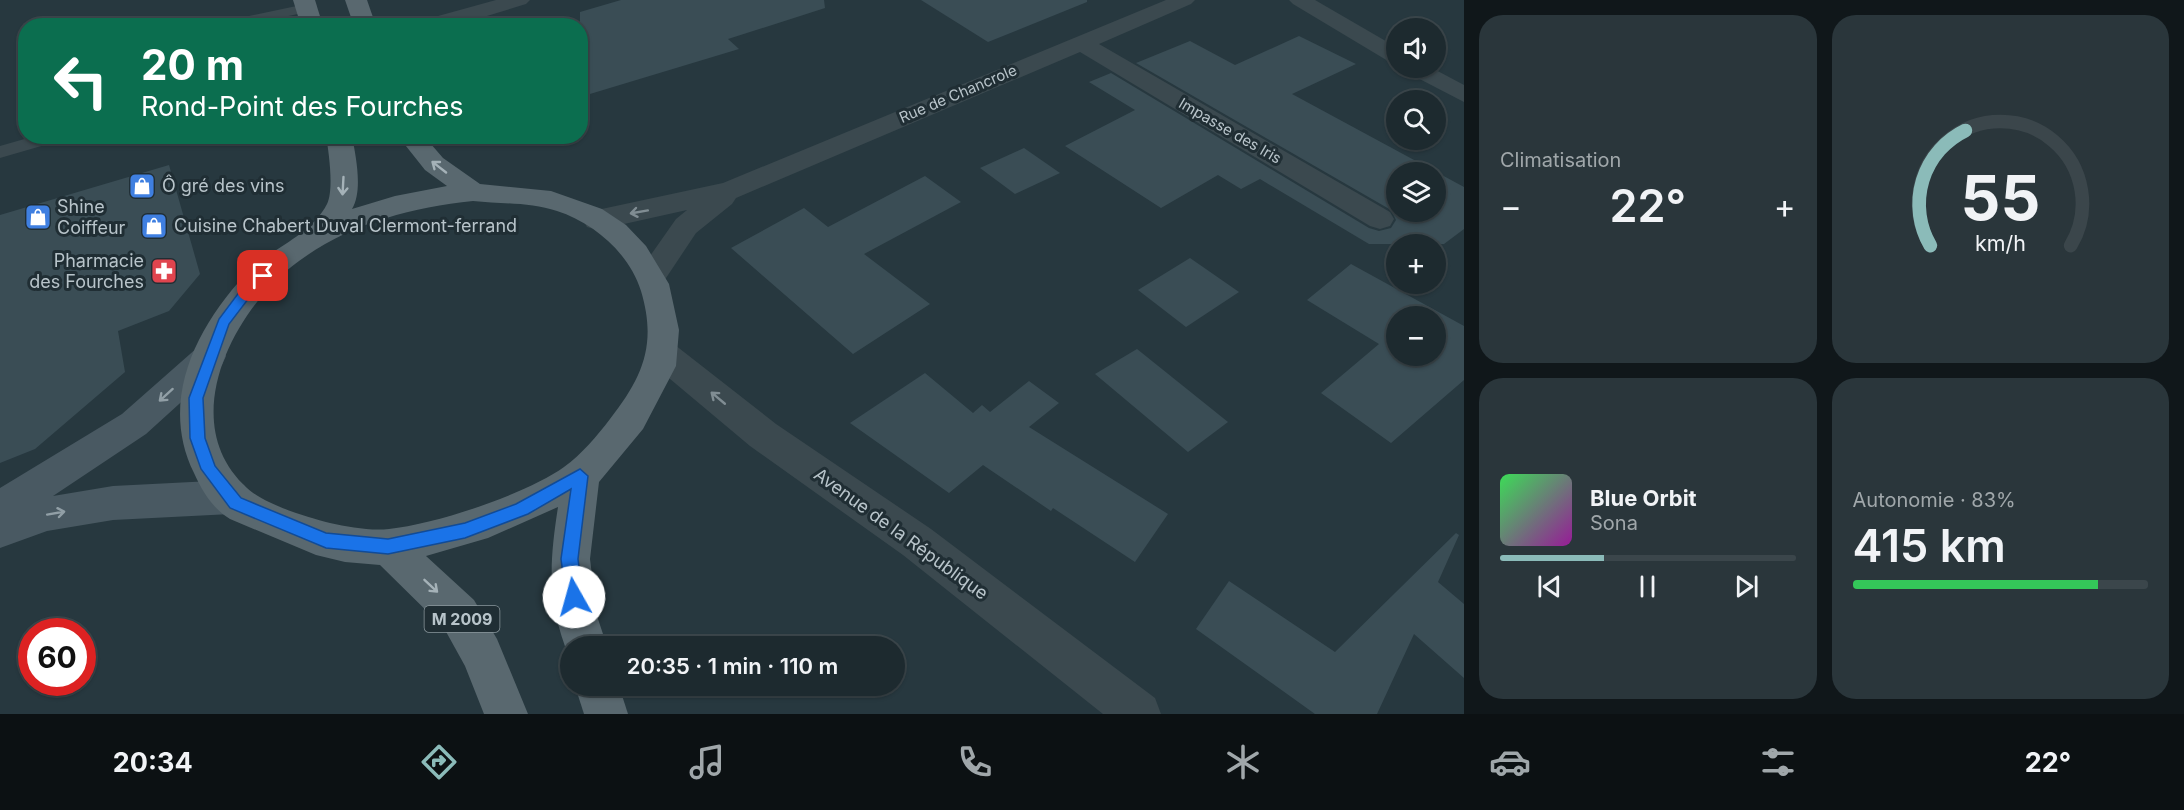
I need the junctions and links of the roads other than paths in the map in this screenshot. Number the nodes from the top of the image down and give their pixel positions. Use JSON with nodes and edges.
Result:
{"nodes":[{"id":1,"x":356,"y":0,"type":"edge"},
{"id":2,"x":519,"y":0,"type":"edge"},
{"id":3,"x":1184,"y":0,"type":"edge"},
{"id":4,"x":1300,"y":0,"type":"edge"},
{"id":5,"x":1327,"y":0,"type":"edge"},
{"id":6,"x":305,"y":15,"type":"edge"},
{"id":7,"x":282,"y":18,"type":"edge"},
{"id":8,"x":362,"y":18,"type":"edge"},
{"id":9,"x":456,"y":18,"type":"edge"},
{"id":10,"x":1386,"y":33,"type":"edge"},
{"id":11,"x":1080,"y":42,"type":"junction"},
{"id":12,"x":1386,"y":50,"type":"edge"},
{"id":13,"x":1446,"y":67,"type":"edge"},
{"id":14,"x":1464,"y":77,"type":"edge"},
{"id":15,"x":1434,"y":78,"type":"edge"},
{"id":16,"x":1464,"y":95,"type":"edge"},
{"id":17,"x":28,"y":144,"type":"edge"},
{"id":18,"x":340,"y":144,"type":"edge"},
{"id":19,"x":417,"y":144,"type":"edge"},
{"id":20,"x":0,"y":152,"type":"edge"},
{"id":21,"x":732,"y":190,"type":"junction"},
{"id":22,"x":473,"y":192,"type":"junction"},
{"id":23,"x":597,"y":219,"type":"junction"},
{"id":24,"x":1380,"y":219,"type":"dead end"},
{"id":25,"x":324,"y":231,"type":"junction"},
{"id":26,"x":651,"y":276,"type":"junction"},
{"id":27,"x":663,"y":354,"type":"junction"},
{"id":28,"x":210,"y":356,"type":"junction"},
{"id":29,"x":580,"y":476,"type":"junction"},
{"id":30,"x":231,"y":497,"type":"junction"},
{"id":31,"x":0,"y":507,"type":"edge"},
{"id":32,"x":0,"y":530,"type":"edge"},
{"id":33,"x":388,"y":547,"type":"junction"},
{"id":34,"x":582,"y":636,"type":"edge"},
{"id":35,"x":600,"y":696,"type":"edge"},
{"id":36,"x":506,"y":714,"type":"edge"},
{"id":37,"x":606,"y":714,"type":"edge"},
{"id":38,"x":1139,"y":714,"type":"edge"}],
"edges":[{"from":1,"to":8,"type":"main road"},
{"from":2,"to":9,"type":"street"},
{"from":3,"to":11,"type":"street","name":"Rue de Chancrole"},
{"from":4,"to":12,"type":"street"},
{"from":5,"to":10,"type":"street"},
{"from":6,"to":7,"type":"lane"},
{"from":11,"to":21,"type":"street","name":"Rue de Chancrole"},
{"from":11,"to":24,"type":"street","name":"Impasse des Iris"},
{"from":13,"to":14,"type":"street"},
{"from":15,"to":16,"type":"street"},
{"from":17,"to":20,"type":"lane"},
{"from":18,"to":25,"type":"main road","one_way":true},
{"from":22,"to":19,"type":"main road","one_way":true},
{"from":21,"to":23,"type":"street","name":"Rue de Chancrole","one_way":true},
{"from":21,"to":26,"type":"street","name":"Rue de Chancrole"},
{"from":22,"to":23,"type":"main road"},
{"from":22,"to":25,"type":"main road"},
{"from":23,"to":26,"type":"main road"},
{"from":25,"to":28,"type":"main road"},
{"from":26,"to":27,"type":"main road"},
{"from":27,"to":29,"type":"main road"},
{"from":38,"to":27,"type":"street","name":"Avenue de la République","one_way":true},
{"from":28,"to":30,"type":"main road"},
{"from":28,"to":31,"type":"main road","one_way":true},
{"from":29,"to":33,"type":"main road"},
{"from":29,"to":34,"type":"main road"},
{"from":32,"to":30,"type":"main road","one_way":true},
{"from":30,"to":33,"type":"main road"},
{"from":33,"to":36,"type":"main road","number":"M 2009","one_way":true},
{"from":35,"to":37,"type":"main road"}]}
